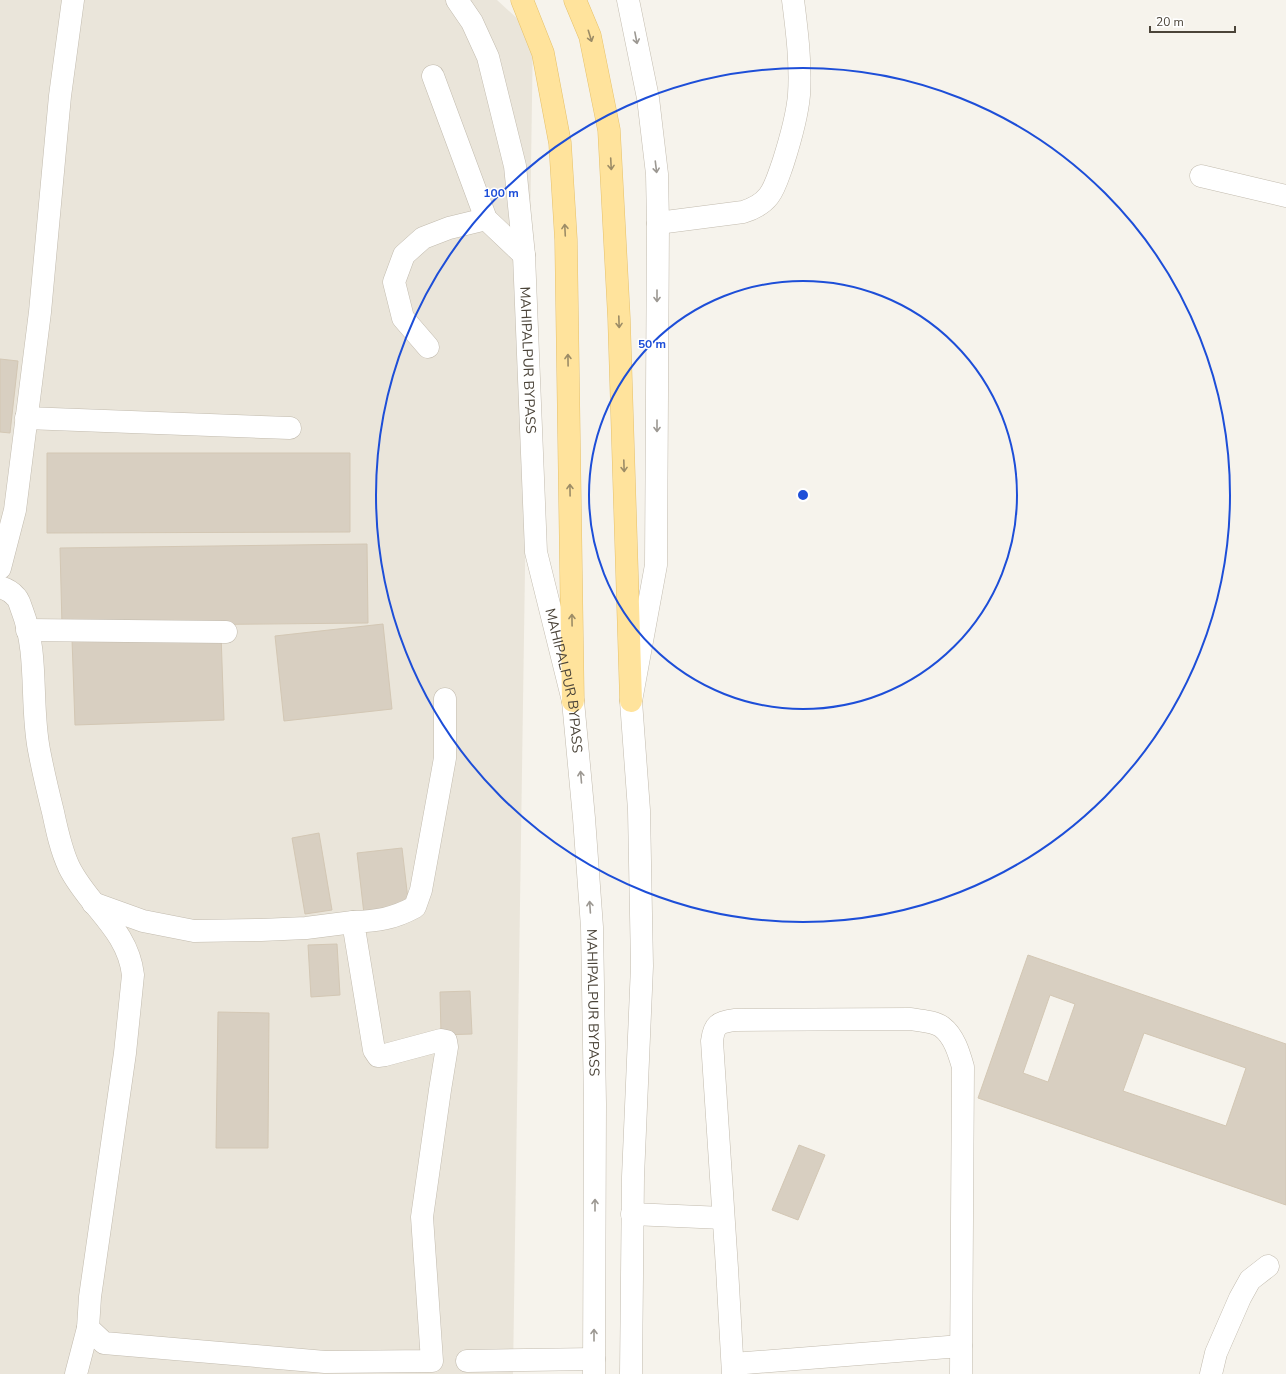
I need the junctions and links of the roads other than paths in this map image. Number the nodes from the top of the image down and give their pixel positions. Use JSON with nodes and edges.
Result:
{"nodes":[{"id":1,"x":72,"y":0,"type":"edge"},
{"id":2,"x":457,"y":0,"type":"edge"},
{"id":3,"x":522,"y":0,"type":"edge"},
{"id":4,"x":575,"y":0,"type":"edge"},
{"id":5,"x":628,"y":0,"type":"edge"},
{"id":6,"x":793,"y":0,"type":"edge"},
{"id":7,"x":433,"y":76,"type":"dead end"},
{"id":8,"x":1201,"y":176,"type":"dead end"},
{"id":9,"x":1286,"y":196,"type":"edge"},
{"id":10,"x":486,"y":219,"type":"junction"},
{"id":11,"x":658,"y":224,"type":"junction"},
{"id":12,"x":524,"y":255,"type":"junction"},
{"id":13,"x":428,"y":347,"type":"dead end"},
{"id":14,"x":26,"y":418,"type":"junction"},
{"id":15,"x":290,"y":428,"type":"dead end"},
{"id":16,"x":0,"y":568,"type":"edge"},
{"id":17,"x":0,"y":587,"type":"edge"},
{"id":18,"x":27,"y":630,"type":"junction"},
{"id":19,"x":226,"y":632,"type":"dead end"},
{"id":20,"x":445,"y":699,"type":"dead end"},
{"id":21,"x":573,"y":701,"type":"junction"},
{"id":22,"x":632,"y":701,"type":"junction"},
{"id":23,"x":93,"y":903,"type":"junction"},
{"id":24,"x":353,"y":922,"type":"junction"},
{"id":25,"x":632,"y":1214,"type":"junction"},
{"id":26,"x":723,"y":1218,"type":"junction"},
{"id":27,"x":1268,"y":1266,"type":"dead end"},
{"id":28,"x":88,"y":1328,"type":"junction"},
{"id":29,"x":961,"y":1346,"type":"junction"},
{"id":30,"x":467,"y":1361,"type":"dead end"},
{"id":31,"x":594,"y":1367,"type":"edge"},
{"id":32,"x":325,"y":1368,"type":"edge"},
{"id":33,"x":733,"y":1369,"type":"edge"},
{"id":34,"x":76,"y":1374,"type":"edge"},
{"id":35,"x":631,"y":1374,"type":"edge"},
{"id":36,"x":961,"y":1374,"type":"edge"},
{"id":37,"x":1211,"y":1374,"type":"edge"}],
"edges":[{"from":1,"to":14,"type":"street"},
{"from":2,"to":12,"type":"street","name":"MAHIPALPUR BYPASS"},
{"from":21,"to":3,"type":"main road","one_way":true},
{"from":4,"to":22,"type":"main road","one_way":true},
{"from":5,"to":11,"type":"street","one_way":true},
{"from":6,"to":11,"type":"street"},
{"from":7,"to":10,"type":"street"},
{"from":8,"to":9,"type":"street"},
{"from":10,"to":12,"type":"street"},
{"from":10,"to":13,"type":"street"},
{"from":11,"to":22,"type":"street","one_way":true},
{"from":12,"to":21,"type":"street","name":"MAHIPALPUR BYPASS"},
{"from":14,"to":15,"type":"street"},
{"from":14,"to":16,"type":"street"},
{"from":17,"to":18,"type":"street"},
{"from":18,"to":19,"type":"street"},
{"from":18,"to":23,"type":"street"},
{"from":20,"to":24,"type":"street"},
{"from":31,"to":21,"type":"street","name":"MAHIPALPUR BYPASS","one_way":true},
{"from":22,"to":25,"type":"street"},
{"from":23,"to":24,"type":"street"},
{"from":23,"to":28,"type":"street"},
{"from":24,"to":32,"type":"street"},
{"from":25,"to":26,"type":"street"},
{"from":25,"to":35,"type":"street"},
{"from":26,"to":29,"type":"street"},
{"from":26,"to":33,"type":"street"},
{"from":27,"to":37,"type":"street"},
{"from":28,"to":32,"type":"street"},
{"from":28,"to":34,"type":"street"},
{"from":29,"to":33,"type":"street"},
{"from":29,"to":36,"type":"street"},
{"from":30,"to":31,"type":"street"}]}
